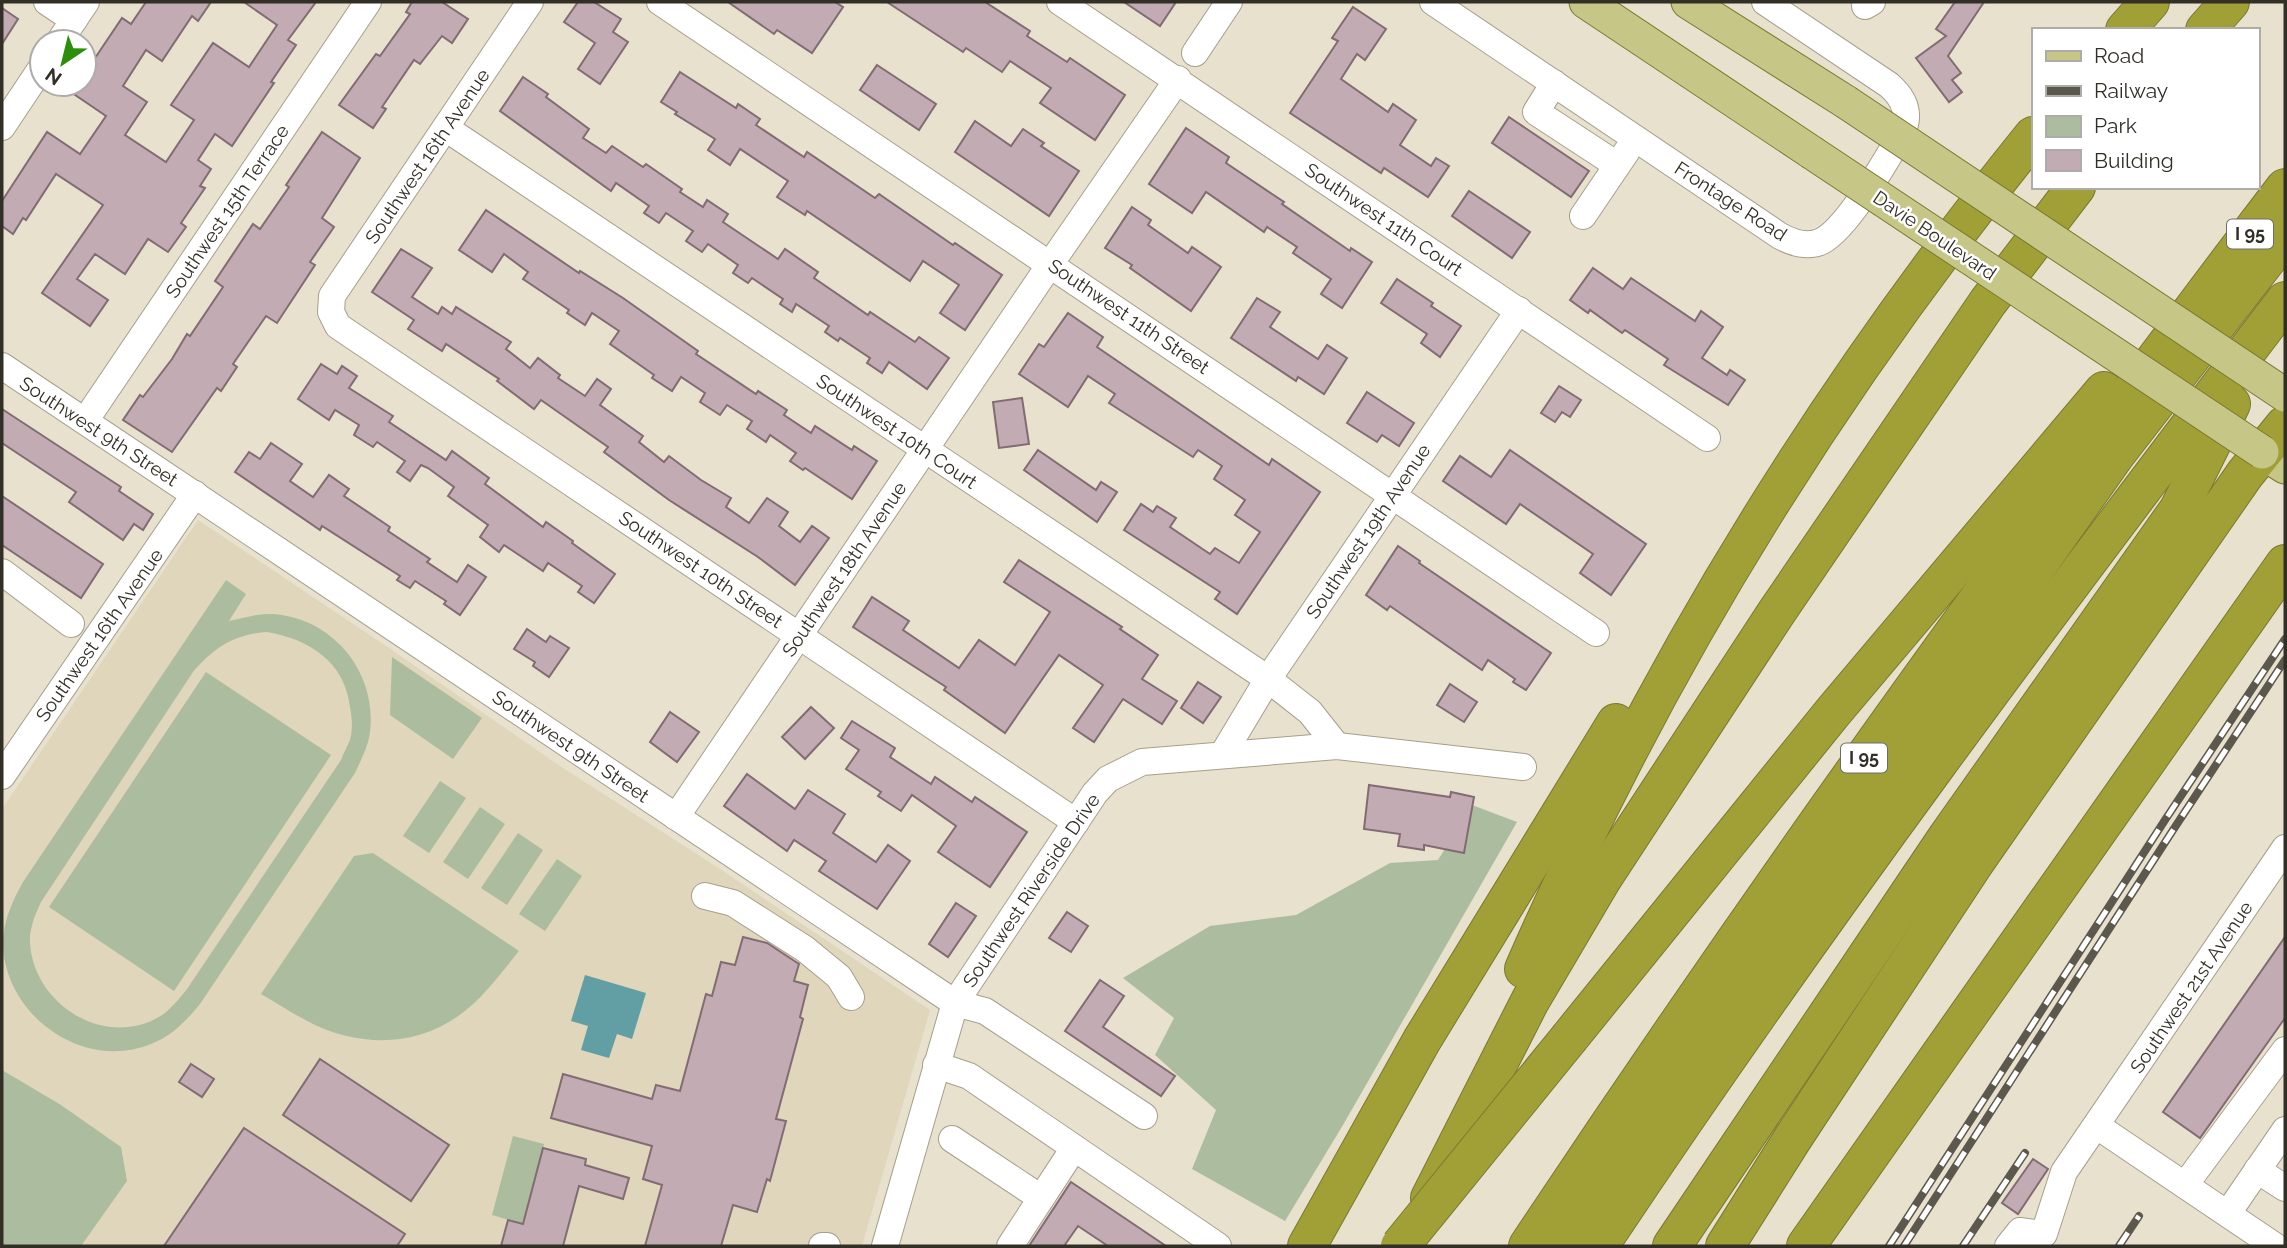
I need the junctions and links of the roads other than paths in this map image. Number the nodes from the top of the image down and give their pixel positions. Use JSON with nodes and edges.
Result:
{"nodes":[{"id":1,"x":47,"y":2,"type":"edge"},
{"id":2,"x":368,"y":2,"type":"edge"},
{"id":3,"x":530,"y":2,"type":"edge"},
{"id":4,"x":660,"y":2,"type":"edge"},
{"id":5,"x":1060,"y":2,"type":"edge"},
{"id":6,"x":1229,"y":2,"type":"edge"},
{"id":7,"x":1433,"y":2,"type":"edge"},
{"id":8,"x":1586,"y":2,"type":"edge"},
{"id":9,"x":1688,"y":2,"type":"edge"},
{"id":10,"x":1765,"y":2,"type":"edge"},
{"id":11,"x":2150,"y":2,"type":"edge"},
{"id":12,"x":2230,"y":2,"type":"edge"},
{"id":13,"x":80,"y":11,"type":"edge"},
{"id":14,"x":68,"y":28,"type":"edge"},
{"id":15,"x":2127,"y":28,"type":"edge"},
{"id":16,"x":2207,"y":28,"type":"edge"},
{"id":17,"x":1195,"y":53,"type":"dead end"},
{"id":18,"x":1178,"y":79,"type":"junction"},
{"id":19,"x":1554,"y":83,"type":"junction"},
{"id":20,"x":28,"y":88,"type":"edge"},
{"id":21,"x":2,"y":127,"type":"edge"},
{"id":22,"x":447,"y":129,"type":"junction"},
{"id":23,"x":2032,"y":137,"type":"edge"},
{"id":24,"x":1636,"y":138,"type":"junction"},
{"id":25,"x":1617,"y":165,"type":"junction"},
{"id":26,"x":2285,"y":188,"type":"edge"},
{"id":27,"x":2072,"y":193,"type":"edge"},
{"id":28,"x":1583,"y":216,"type":"dead end"},
{"id":29,"x":2040,"y":231,"type":"junction"},
{"id":30,"x":2285,"y":236,"type":"edge"},
{"id":31,"x":1051,"y":263,"type":"junction"},
{"id":32,"x":2004,"y":280,"type":"junction"},
{"id":33,"x":2214,"y":281,"type":"junction"},
{"id":34,"x":2285,"y":300,"type":"edge"},
{"id":35,"x":1518,"y":310,"type":"junction"},
{"id":36,"x":331,"y":312,"type":"joint"},
{"id":37,"x":2285,"y":328,"type":"edge"},
{"id":38,"x":2,"y":366,"type":"edge"},
{"id":39,"x":1857,"y":369,"type":"junction"},
{"id":40,"x":2285,"y":395,"type":"edge"},
{"id":41,"x":2231,"y":404,"type":"junction"},
{"id":42,"x":85,"y":421,"type":"junction"},
{"id":43,"x":1707,"y":438,"type":"dead end"},
{"id":44,"x":2278,"y":448,"type":"edge"},
{"id":45,"x":926,"y":451,"type":"junction"},
{"id":46,"x":195,"y":494,"type":"junction"},
{"id":47,"x":1393,"y":494,"type":"junction"},
{"id":48,"x":2285,"y":564,"type":"edge"},
{"id":49,"x":2,"y":572,"type":"edge"},
{"id":50,"x":71,"y":624,"type":"dead end"},
{"id":51,"x":1596,"y":633,"type":"dead end"},
{"id":52,"x":799,"y":634,"type":"junction"},
{"id":53,"x":1268,"y":679,"type":"junction"},
{"id":54,"x":1337,"y":746,"type":"junction"},
{"id":55,"x":1223,"y":754,"type":"junction"},
{"id":56,"x":1523,"y":768,"type":"dead end"},
{"id":57,"x":2,"y":776,"type":"edge"},
{"id":58,"x":676,"y":817,"type":"junction"},
{"id":59,"x":1076,"y":822,"type":"junction"},
{"id":60,"x":2285,"y":848,"type":"edge"},
{"id":61,"x":705,"y":896,"type":"dead end"},
{"id":62,"x":851,"y":997,"type":"dead end"},
{"id":63,"x":955,"y":1003,"type":"junction"},
{"id":64,"x":2285,"y":1049,"type":"edge"},
{"id":65,"x":936,"y":1065,"type":"junction"},
{"id":66,"x":1910,"y":1100,"type":"junction"},
{"id":67,"x":1144,"y":1116,"type":"dead end"},
{"id":68,"x":2097,"y":1126,"type":"junction"},
{"id":69,"x":2285,"y":1130,"type":"edge"},
{"id":70,"x":952,"y":1139,"type":"dead end"},
{"id":71,"x":1074,"y":1148,"type":"junction"},
{"id":72,"x":1445,"y":1166,"type":"junction"},
{"id":73,"x":2258,"y":1170,"type":"junction"},
{"id":74,"x":2185,"y":1185,"type":"junction"},
{"id":75,"x":2285,"y":1188,"type":"edge"},
{"id":76,"x":1041,"y":1198,"type":"junction"},
{"id":77,"x":2228,"y":1213,"type":"junction"},
{"id":78,"x":2046,"y":1240,"type":"edge"},
{"id":79,"x":885,"y":1246,"type":"edge"},
{"id":80,"x":1010,"y":1246,"type":"edge"},
{"id":81,"x":1218,"y":1246,"type":"edge"},
{"id":82,"x":1307,"y":1246,"type":"edge"},
{"id":83,"x":1399,"y":1246,"type":"edge"},
{"id":84,"x":1408,"y":1246,"type":"edge"},
{"id":85,"x":1528,"y":1246,"type":"edge"},
{"id":86,"x":1563,"y":1246,"type":"edge"},
{"id":87,"x":1599,"y":1246,"type":"edge"},
{"id":88,"x":1624,"y":1246,"type":"edge"},
{"id":89,"x":1672,"y":1246,"type":"edge"},
{"id":90,"x":1725,"y":1246,"type":"edge"},
{"id":91,"x":1806,"y":1246,"type":"edge"},
{"id":92,"x":1827,"y":1246,"type":"edge"},
{"id":93,"x":2008,"y":1246,"type":"edge"},
{"id":94,"x":2275,"y":1246,"type":"edge"}],
"edges":[{"from":1,"to":13,"type":"street"},
{"from":2,"to":42,"type":"street","name":"Southwest 15th Terrace"},
{"from":3,"to":22,"type":"street","name":"Southwest 16th Avenue"},
{"from":4,"to":31,"type":"street","name":"Southwest 11th Street"},
{"from":5,"to":18,"type":"street","name":"Southwest 11th Court"},
{"from":6,"to":17,"type":"street"},
{"from":7,"to":19,"type":"street","name":"Frontage Road"},
{"from":8,"to":32,"type":"main road","name":"Davie Boulevard","bridge":true},
{"from":9,"to":29,"type":"main road","bridge":true},
{"from":10,"to":24,"type":"street","name":"Frontage Road"},
{"from":11,"to":15,"type":"highway"},
{"from":12,"to":16,"type":"highway"},
{"from":13,"to":14,"type":"street"},
{"from":18,"to":31,"type":"street","name":"Southwest 18th Avenue"},
{"from":18,"to":35,"type":"street","name":"Southwest 11th Court"},
{"from":19,"to":24,"type":"street","name":"Frontage Road"},
{"from":19,"to":25,"type":"street"},
{"from":20,"to":21,"type":"street"},
{"from":22,"to":36,"type":"street","name":"Southwest 16th Avenue"},
{"from":22,"to":45,"type":"street","name":"Southwest 10th Court"},
{"from":23,"to":39,"type":"highway"},
{"from":24,"to":25,"type":"street"},
{"from":25,"to":28,"type":"street"},
{"from":26,"to":33,"type":"highway","number":"I 95"},
{"from":27,"to":29,"type":"highway"},
{"from":29,"to":32,"type":"highway"},
{"from":29,"to":40,"type":"main road","bridge":true},
{"from":30,"to":86,"type":"highway"},
{"from":31,"to":45,"type":"street","name":"Southwest 18th Avenue"},
{"from":31,"to":47,"type":"street","name":"Southwest 11th Street"},
{"from":32,"to":44,"type":"main road","name":"Davie Boulevard","bridge":true},
{"from":32,"to":72,"type":"highway"},
{"from":33,"to":83,"type":"highway","bridge":true},
{"from":33,"to":85,"type":"highway","number":"I 95"},
{"from":34,"to":87,"type":"highway"},
{"from":35,"to":43,"type":"street","name":"Southwest 11th Court"},
{"from":35,"to":47,"type":"street","name":"Southwest 19th Avenue"},
{"from":36,"to":52,"type":"street","name":"Southwest 10th Street"},
{"from":37,"to":41,"type":"highway"},
{"from":38,"to":42,"type":"street","name":"Southwest 9th Street"},
{"from":39,"to":72,"type":"highway"},
{"from":39,"to":82,"type":"highway"},
{"from":41,"to":88,"type":"highway"},
{"from":41,"to":89,"type":"highway"},
{"from":42,"to":46,"type":"street","name":"Southwest 9th Street"},
{"from":44,"to":90,"type":"highway"},
{"from":45,"to":52,"type":"street","name":"Southwest 18th Avenue"},
{"from":45,"to":53,"type":"street","name":"Southwest 10th Court"},
{"from":46,"to":57,"type":"street","name":"Southwest 16th Avenue"},
{"from":46,"to":58,"type":"street","name":"Southwest 9th Street"},
{"from":47,"to":51,"type":"street","name":"Southwest 11th Street"},
{"from":47,"to":53,"type":"street","name":"Southwest 19th Avenue"},
{"from":48,"to":66,"type":"highway"},
{"from":49,"to":50,"type":"street"},
{"from":52,"to":58,"type":"street","name":"Southwest 18th Avenue"},
{"from":52,"to":59,"type":"street","name":"Southwest 10th Street"},
{"from":53,"to":54,"type":"street","name":"Southwest 10th Court"},
{"from":53,"to":55,"type":"street","name":"Southwest 19th Avenue"},
{"from":54,"to":55,"type":"street","name":"Southwest Riverside Drive"},
{"from":54,"to":56,"type":"street","name":"Southwest Riverside Drive"},
{"from":55,"to":59,"type":"street","name":"Southwest Riverside Drive"},
{"from":58,"to":63,"type":"street","name":"Southwest 9th Street"},
{"from":59,"to":63,"type":"street","name":"Southwest Riverside Drive"},
{"from":60,"to":68,"type":"street","name":"Southwest 21st Avenue"},
{"from":61,"to":62,"type":"street"},
{"from":63,"to":65,"type":"street","name":"Southwest Riverside Drive"},
{"from":63,"to":67,"type":"street","name":"Southwest 9th Street"},
{"from":64,"to":74,"type":"street"},
{"from":65,"to":71,"type":"street"},
{"from":65,"to":79,"type":"street","name":"Southwest Riverside Drive"},
{"from":66,"to":91,"type":"highway"},
{"from":66,"to":92,"type":"highway"},
{"from":68,"to":74,"type":"street"},
{"from":68,"to":78,"type":"street","name":"Southwest 21st Avenue"},
{"from":69,"to":73,"type":"street"},
{"from":70,"to":76,"type":"street"},
{"from":71,"to":76,"type":"street"},
{"from":71,"to":81,"type":"street"},
{"from":72,"to":84,"type":"highway"},
{"from":73,"to":75,"type":"street"},
{"from":73,"to":77,"type":"street"},
{"from":74,"to":77,"type":"street"},
{"from":76,"to":80,"type":"street"},
{"from":77,"to":94,"type":"street"},
{"from":78,"to":93,"type":"street"}]}
